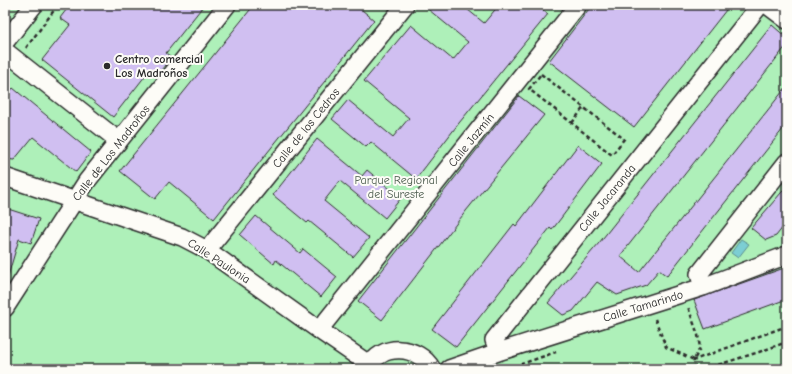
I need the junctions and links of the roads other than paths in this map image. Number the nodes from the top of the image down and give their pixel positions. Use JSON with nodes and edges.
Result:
{"nodes":[{"id":1,"x":34,"y":5,"type":"edge"},
{"id":2,"x":227,"y":5,"type":"edge"},
{"id":3,"x":405,"y":5,"type":"edge"},
{"id":4,"x":578,"y":5,"type":"edge"},
{"id":5,"x":760,"y":5,"type":"edge"},
{"id":6,"x":767,"y":5,"type":"edge"},
{"id":7,"x":787,"y":20,"type":"edge"},
{"id":8,"x":5,"y":42,"type":"edge"},
{"id":9,"x":10,"y":56,"type":"edge"},
{"id":10,"x":119,"y":141,"type":"junction"},
{"id":11,"x":787,"y":162,"type":"edge"},
{"id":12,"x":5,"y":177,"type":"edge"},
{"id":13,"x":73,"y":200,"type":"junction"},
{"id":14,"x":207,"y":250,"type":"junction"},
{"id":15,"x":787,"y":255,"type":"edge"},
{"id":16,"x":703,"y":287,"type":"junction"},
{"id":17,"x":5,"y":308,"type":"edge"},
{"id":18,"x":319,"y":330,"type":"junction"},
{"id":19,"x":498,"y":352,"type":"junction"},
{"id":20,"x":369,"y":367,"type":"edge"},
{"id":21,"x":432,"y":369,"type":"edge"},
{"id":22,"x":449,"y":369,"type":"edge"}],
"edges":[{"from":1,"to":8,"type":"street"},
{"from":2,"to":10,"type":"street","name":"Calle de Los Madroños"},
{"from":3,"to":14,"type":"street","name":"Calle de los Cedros"},
{"from":4,"to":18,"type":"street","name":"Calle Jazmín"},
{"from":5,"to":19,"type":"street","name":"Calle Jacaranda"},
{"from":6,"to":7,"type":"street"},
{"from":9,"to":10,"type":"street"},
{"from":10,"to":13,"type":"street","name":"Calle de Los Madroños"},
{"from":11,"to":16,"type":"street"},
{"from":12,"to":13,"type":"street","name":"Calle Paulonia"},
{"from":13,"to":14,"type":"street","name":"Calle Paulonia"},
{"from":13,"to":17,"type":"street","name":"Calle de Los Madroños"},
{"from":14,"to":18,"type":"street","name":"Calle Paulonia"},
{"from":15,"to":16,"type":"street","name":"Calle Tamarindo"},
{"from":16,"to":19,"type":"street","name":"Calle Tamarindo"},
{"from":18,"to":20,"type":"street","name":"Calle Paulonia"},
{"from":19,"to":22,"type":"street"},
{"from":20,"to":21,"type":"street"}]}
